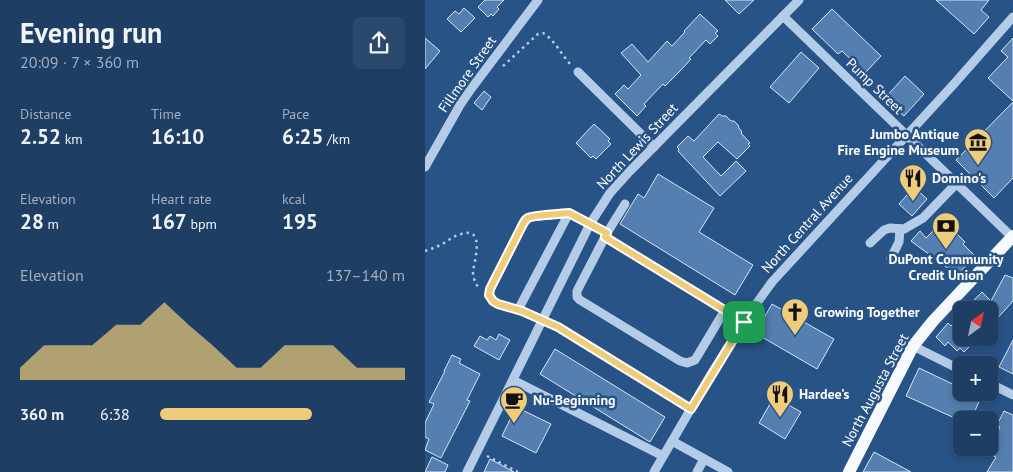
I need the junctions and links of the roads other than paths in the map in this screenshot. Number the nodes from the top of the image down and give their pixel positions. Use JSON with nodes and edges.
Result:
{"nodes":[{"id":1,"x":538,"y":0,"type":"edge"},
{"id":2,"x":799,"y":0,"type":"edge"},
{"id":3,"x":783,"y":16,"type":"junction"},
{"id":4,"x":1013,"y":18,"type":"edge"},
{"id":5,"x":578,"y":72,"type":"road end"},
{"id":6,"x":906,"y":135,"type":"junction"},
{"id":7,"x":654,"y":147,"type":"junction"},
{"id":8,"x":425,"y":167,"type":"edge"},
{"id":9,"x":956,"y":184,"type":"junction"},
{"id":10,"x":625,"y":204,"type":"dead end"},
{"id":11,"x":569,"y":213,"type":"junction"},
{"id":12,"x":590,"y":224,"type":"junction"},
{"id":13,"x":900,"y":229,"type":"junction"},
{"id":14,"x":606,"y":235,"type":"junction"},
{"id":15,"x":1012,"y":237,"type":"edge"},
{"id":16,"x":870,"y":243,"type":"dead end"},
{"id":17,"x":891,"y":258,"type":"dead end"},
{"id":18,"x":518,"y":310,"type":"junction"},
{"id":19,"x":725,"y":310,"type":"junction"},
{"id":20,"x":542,"y":320,"type":"junction"},
{"id":21,"x":744,"y":322,"type":"junction"},
{"id":22,"x":913,"y":346,"type":"junction"},
{"id":23,"x":953,"y":366,"type":"edge"},
{"id":24,"x":513,"y":380,"type":"junction"},
{"id":25,"x":998,"y":388,"type":"edge"},
{"id":26,"x":1013,"y":395,"type":"edge"},
{"id":27,"x":691,"y":409,"type":"junction"},
{"id":28,"x":672,"y":441,"type":"junction"},
{"id":29,"x":663,"y":456,"type":"junction"},
{"id":30,"x":705,"y":459,"type":"junction"},
{"id":31,"x":467,"y":472,"type":"edge"},
{"id":32,"x":654,"y":472,"type":"edge"},
{"id":33,"x":697,"y":472,"type":"edge"},
{"id":34,"x":728,"y":472,"type":"edge"},
{"id":35,"x":849,"y":472,"type":"edge"}],
"edges":[{"from":1,"to":8,"type":"street","name":"Fillmore Street"},
{"from":2,"to":3,"type":"street","name":"North Lewis Street"},
{"from":3,"to":6,"type":"street","name":"Pump Street"},
{"from":3,"to":7,"type":"street","name":"North Lewis Street"},
{"from":4,"to":6,"type":"street","name":"North Central Avenue"},
{"from":5,"to":7,"type":"street"},
{"from":6,"to":9,"type":"street","name":"Pump Street"},
{"from":6,"to":21,"type":"street","name":"North Central Avenue"},
{"from":7,"to":12,"type":"street","name":"North Lewis Street"},
{"from":9,"to":13,"type":"street"},
{"from":9,"to":15,"type":"street","name":"Pump Street"},
{"from":10,"to":14,"type":"street"},
{"from":11,"to":12,"type":"street"},
{"from":11,"to":18,"type":"street"},
{"from":11,"to":18,"type":"street"},
{"from":12,"to":14,"type":"street"},
{"from":12,"to":20,"type":"street","name":"North Lewis Street"},
{"from":13,"to":16,"type":"street"},
{"from":13,"to":17,"type":"street"},
{"from":14,"to":19,"type":"street"},
{"from":14,"to":19,"type":"street"},
{"from":15,"to":22,"type":"main road","name":"North Augusta Street"},
{"from":18,"to":20,"type":"street"},
{"from":19,"to":21,"type":"street"},
{"from":20,"to":24,"type":"street","name":"North Lewis Street"},
{"from":20,"to":27,"type":"street"},
{"from":21,"to":27,"type":"street","name":"North Central Avenue"},
{"from":22,"to":23,"type":"street"},
{"from":22,"to":35,"type":"main road","name":"North Augusta Street"},
{"from":24,"to":29,"type":"street"},
{"from":24,"to":31,"type":"street","name":"North Lewis Street"},
{"from":25,"to":26,"type":"street"},
{"from":27,"to":28,"type":"street","name":"North Central Avenue"},
{"from":28,"to":29,"type":"street","name":"North Central Avenue"},
{"from":28,"to":30,"type":"street"},
{"from":29,"to":32,"type":"street","name":"North Central Avenue"},
{"from":30,"to":33,"type":"street"},
{"from":30,"to":34,"type":"street"}]}
